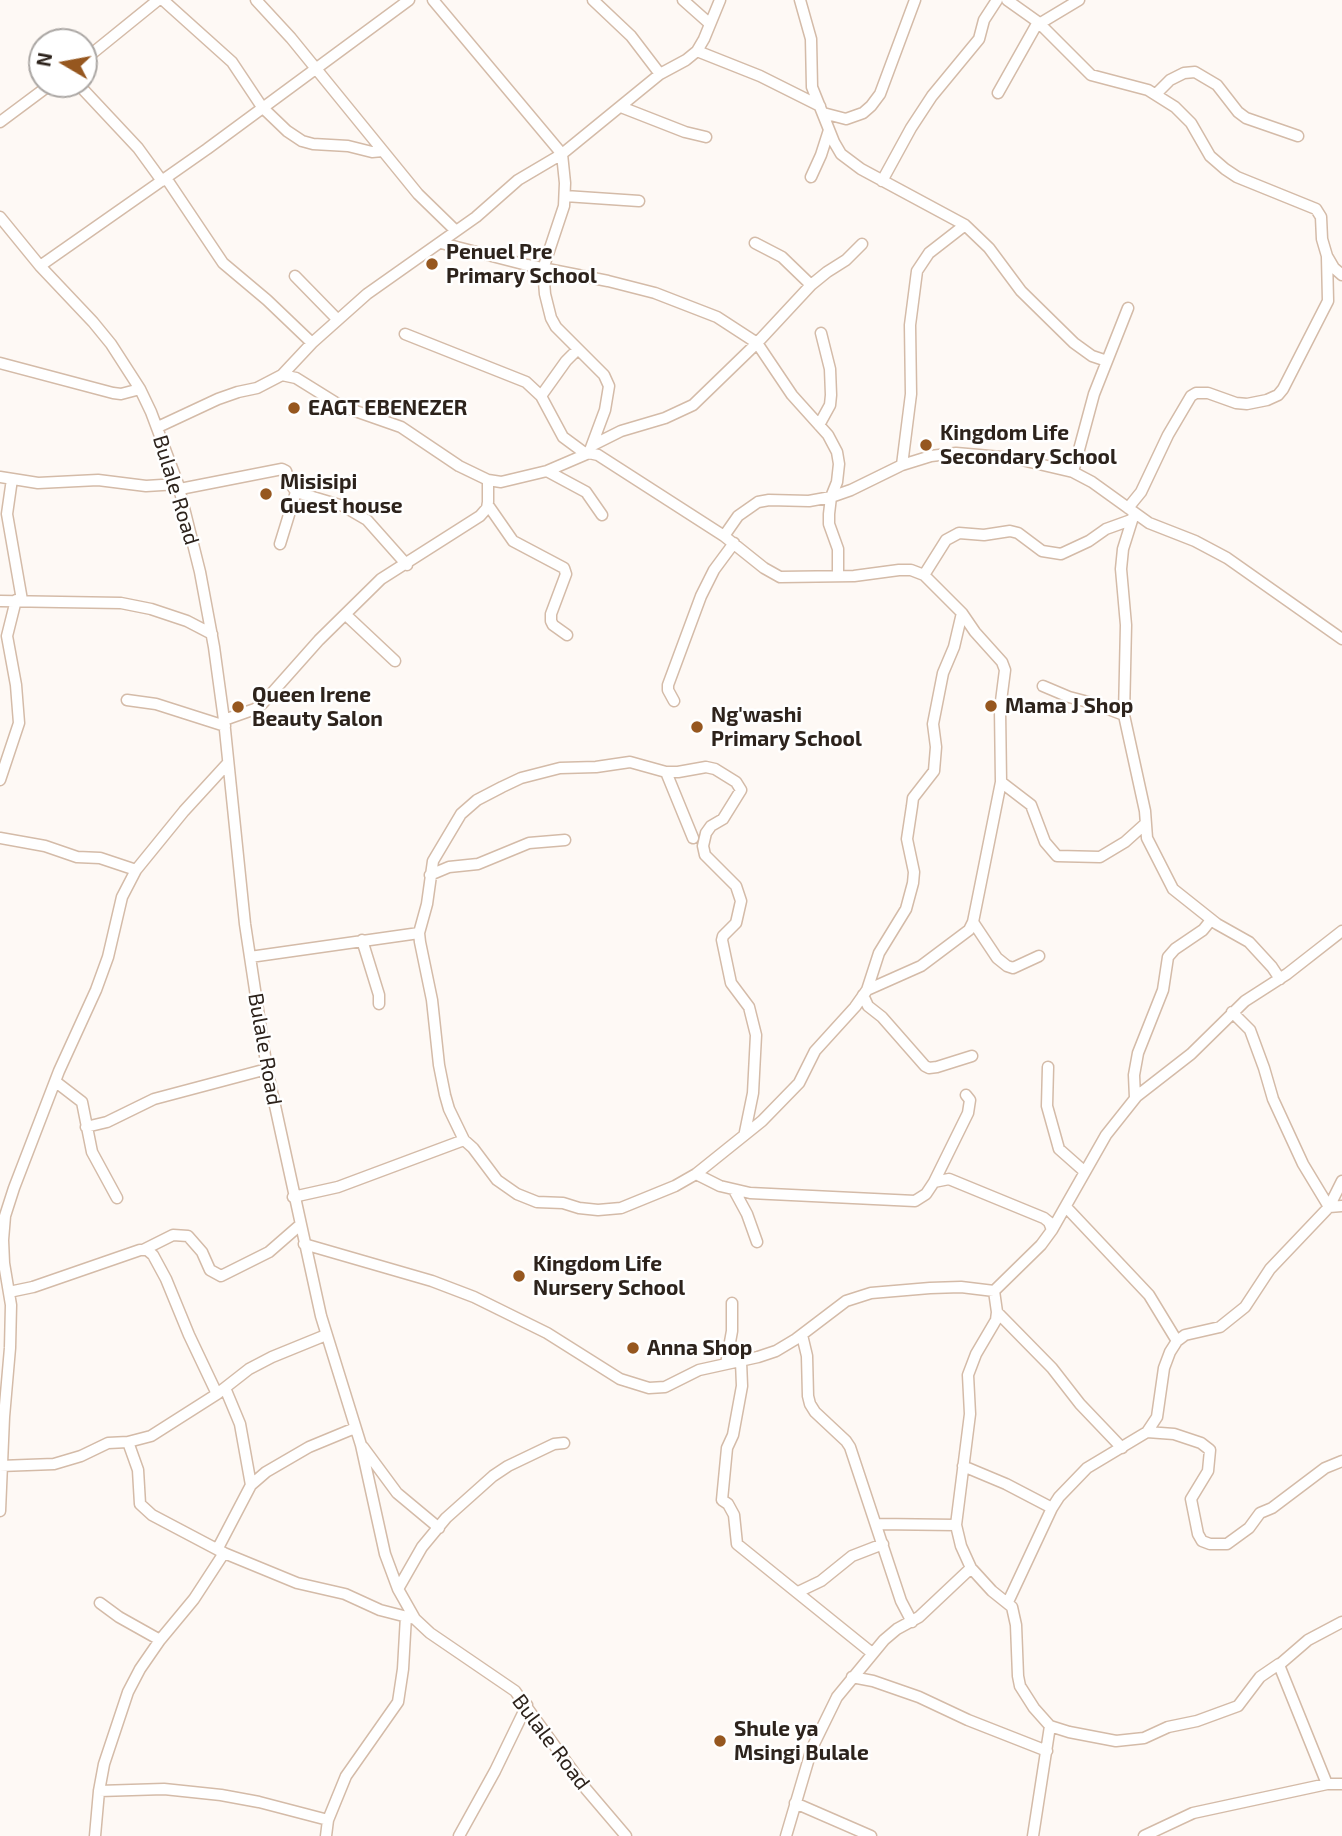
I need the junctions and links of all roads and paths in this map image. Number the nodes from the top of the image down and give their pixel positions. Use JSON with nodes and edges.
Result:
{"nodes":[{"id":1,"x":161,"y":0,"type":"edge"},
{"id":2,"x":256,"y":0,"type":"edge"},
{"id":3,"x":409,"y":0,"type":"edge"},
{"id":4,"x":433,"y":0,"type":"edge"},
{"id":5,"x":593,"y":0,"type":"edge"},
{"id":6,"x":683,"y":0,"type":"edge"},
{"id":7,"x":720,"y":0,"type":"edge"},
{"id":8,"x":800,"y":0,"type":"edge"},
{"id":9,"x":915,"y":0,"type":"edge"},
{"id":10,"x":997,"y":0,"type":"edge"},
{"id":11,"x":1007,"y":0,"type":"edge"},
{"id":12,"x":1079,"y":0,"type":"edge"},
{"id":13,"x":1039,"y":23,"type":"junction"},
{"id":14,"x":710,"y":24,"type":"junction"},
{"id":15,"x":98,"y":49,"type":"edge"},
{"id":16,"x":696,"y":51,"type":"junction"},
{"id":17,"x":315,"y":70,"type":"junction"},
{"id":18,"x":660,"y":74,"type":"junction"},
{"id":19,"x":998,"y":93,"type":"dead end"},
{"id":20,"x":1156,"y":94,"type":"junction"},
{"id":21,"x":32,"y":98,"type":"edge"},
{"id":22,"x":91,"y":98,"type":"edge"},
{"id":23,"x":262,"y":107,"type":"junction"},
{"id":24,"x":621,"y":107,"type":"junction"},
{"id":25,"x":822,"y":110,"type":"junction"},
{"id":26,"x":0,"y":122,"type":"edge"},
{"id":27,"x":829,"y":130,"type":"junction"},
{"id":28,"x":1298,"y":136,"type":"dead end"},
{"id":29,"x":706,"y":137,"type":"dead end"},
{"id":30,"x":383,"y":151,"type":"junction"},
{"id":31,"x":562,"y":154,"type":"junction"},
{"id":32,"x":811,"y":177,"type":"dead end"},
{"id":33,"x":164,"y":179,"type":"junction"},
{"id":34,"x":882,"y":181,"type":"junction"},
{"id":35,"x":565,"y":196,"type":"junction"},
{"id":36,"x":639,"y":201,"type":"dead end"},
{"id":37,"x":0,"y":216,"type":"edge"},
{"id":38,"x":965,"y":225,"type":"junction"},
{"id":39,"x":456,"y":231,"type":"junction"},
{"id":40,"x":441,"y":243,"type":"junction"},
{"id":41,"x":755,"y":243,"type":"dead end"},
{"id":42,"x":862,"y":244,"type":"dead end"},
{"id":43,"x":1326,"y":257,"type":"junction"},
{"id":44,"x":40,"y":266,"type":"junction"},
{"id":45,"x":544,"y":269,"type":"junction"},
{"id":46,"x":1342,"y":275,"type":"edge"},
{"id":47,"x":295,"y":276,"type":"dead end"},
{"id":48,"x":811,"y":285,"type":"junction"},
{"id":49,"x":1128,"y":308,"type":"dead end"},
{"id":50,"x":337,"y":319,"type":"junction"},
{"id":51,"x":821,"y":333,"type":"dead end"},
{"id":52,"x":405,"y":334,"type":"dead end"},
{"id":53,"x":312,"y":343,"type":"junction"},
{"id":54,"x":757,"y":343,"type":"junction"},
{"id":55,"x":577,"y":350,"type":"junction"},
{"id":56,"x":1107,"y":361,"type":"junction"},
{"id":57,"x":0,"y":363,"type":"edge"},
{"id":58,"x":282,"y":374,"type":"junction"},
{"id":59,"x":140,"y":389,"type":"junction"},
{"id":60,"x":541,"y":396,"type":"junction"},
{"id":61,"x":820,"y":425,"type":"junction"},
{"id":62,"x":158,"y":427,"type":"junction"},
{"id":63,"x":590,"y":451,"type":"junction"},
{"id":64,"x":902,"y":466,"type":"junction"},
{"id":65,"x":547,"y":471,"type":"junction"},
{"id":66,"x":1073,"y":472,"type":"junction"},
{"id":67,"x":0,"y":477,"type":"edge"},
{"id":68,"x":12,"y":479,"type":"junction"},
{"id":69,"x":488,"y":480,"type":"junction"},
{"id":70,"x":179,"y":486,"type":"junction"},
{"id":71,"x":296,"y":492,"type":"junction"},
{"id":72,"x":831,"y":497,"type":"junction"},
{"id":73,"x":488,"y":505,"type":"junction"},
{"id":74,"x":602,"y":514,"type":"dead end"},
{"id":75,"x":1131,"y":514,"type":"junction"},
{"id":76,"x":724,"y":536,"type":"junction"},
{"id":77,"x":734,"y":542,"type":"junction"},
{"id":78,"x":280,"y":544,"type":"dead end"},
{"id":79,"x":407,"y":565,"type":"junction"},
{"id":80,"x":924,"y":575,"type":"junction"},
{"id":81,"x":838,"y":576,"type":"junction"},
{"id":82,"x":19,"y":600,"type":"junction"},
{"id":83,"x":0,"y":601,"type":"edge"},
{"id":84,"x":962,"y":613,"type":"junction"},
{"id":85,"x":346,"y":615,"type":"junction"},
{"id":86,"x":212,"y":634,"type":"junction"},
{"id":87,"x":567,"y":635,"type":"dead end"},
{"id":88,"x":1342,"y":639,"type":"edge"},
{"id":89,"x":394,"y":661,"type":"dead end"},
{"id":90,"x":1043,"y":686,"type":"dead end"},
{"id":91,"x":127,"y":700,"type":"dead end"},
{"id":92,"x":674,"y":701,"type":"dead end"},
{"id":93,"x":1124,"y":715,"type":"junction"},
{"id":94,"x":224,"y":723,"type":"junction"},
{"id":95,"x":228,"y":763,"type":"junction"},
{"id":96,"x":666,"y":772,"type":"junction"},
{"id":97,"x":0,"y":780,"type":"edge"},
{"id":98,"x":1001,"y":782,"type":"junction"},
{"id":99,"x":1145,"y":824,"type":"junction"},
{"id":100,"x":0,"y":838,"type":"edge"},
{"id":101,"x":693,"y":838,"type":"dead end"},
{"id":102,"x":565,"y":840,"type":"dead end"},
{"id":103,"x":136,"y":870,"type":"junction"},
{"id":104,"x":429,"y":875,"type":"junction"},
{"id":105,"x":1211,"y":920,"type":"junction"},
{"id":106,"x":974,"y":922,"type":"junction"},
{"id":107,"x":1342,"y":931,"type":"edge"},
{"id":108,"x":419,"y":933,"type":"junction"},
{"id":109,"x":362,"y":940,"type":"junction"},
{"id":110,"x":1039,"y":956,"type":"dead end"},
{"id":111,"x":250,"y":957,"type":"junction"},
{"id":112,"x":1279,"y":979,"type":"junction"},
{"id":113,"x":865,"y":992,"type":"junction"},
{"id":114,"x":379,"y":1004,"type":"dead end"},
{"id":115,"x":857,"y":1004,"type":"junction"},
{"id":116,"x":868,"y":1006,"type":"junction"},
{"id":117,"x":1232,"y":1013,"type":"junction"},
{"id":118,"x":972,"y":1055,"type":"dead end"},
{"id":119,"x":1048,"y":1067,"type":"dead end"},
{"id":120,"x":267,"y":1069,"type":"junction"},
{"id":121,"x":56,"y":1082,"type":"junction"},
{"id":122,"x":966,"y":1095,"type":"dead end"},
{"id":123,"x":1135,"y":1098,"type":"junction"},
{"id":124,"x":86,"y":1127,"type":"junction"},
{"id":125,"x":745,"y":1132,"type":"junction"},
{"id":126,"x":464,"y":1140,"type":"junction"},
{"id":127,"x":1085,"y":1172,"type":"junction"},
{"id":128,"x":696,"y":1174,"type":"junction"},
{"id":129,"x":1342,"y":1181,"type":"edge"},
{"id":130,"x":934,"y":1182,"type":"junction"},
{"id":131,"x":734,"y":1189,"type":"junction"},
{"id":132,"x":293,"y":1197,"type":"junction"},
{"id":133,"x":117,"y":1198,"type":"dead end"},
{"id":134,"x":1342,"y":1206,"type":"edge"},
{"id":135,"x":1066,"y":1207,"type":"junction"},
{"id":136,"x":1329,"y":1208,"type":"junction"},
{"id":137,"x":300,"y":1225,"type":"junction"},
{"id":138,"x":1052,"y":1230,"type":"junction"},
{"id":139,"x":757,"y":1242,"type":"dead end"},
{"id":140,"x":304,"y":1244,"type":"junction"},
{"id":141,"x":144,"y":1250,"type":"junction"},
{"id":142,"x":994,"y":1291,"type":"junction"},
{"id":143,"x":9,"y":1292,"type":"junction"},
{"id":144,"x":732,"y":1303,"type":"dead end"},
{"id":145,"x":997,"y":1312,"type":"junction"},
{"id":146,"x":5,"y":1323,"type":"edge"},
{"id":147,"x":326,"y":1335,"type":"junction"},
{"id":148,"x":802,"y":1335,"type":"junction"},
{"id":149,"x":1177,"y":1341,"type":"junction"},
{"id":150,"x":741,"y":1361,"type":"junction"},
{"id":151,"x":726,"y":1364,"type":"junction"},
{"id":152,"x":221,"y":1391,"type":"junction"},
{"id":153,"x":355,"y":1428,"type":"junction"},
{"id":154,"x":1147,"y":1432,"type":"junction"},
{"id":155,"x":128,"y":1441,"type":"junction"},
{"id":156,"x":564,"y":1443,"type":"dead end"},
{"id":157,"x":361,"y":1445,"type":"junction"},
{"id":158,"x":1122,"y":1448,"type":"junction"},
{"id":159,"x":1342,"y":1461,"type":"edge"},
{"id":160,"x":1,"y":1466,"type":"edge"},
{"id":161,"x":963,"y":1466,"type":"junction"},
{"id":162,"x":251,"y":1485,"type":"junction"},
{"id":163,"x":1052,"y":1508,"type":"junction"},
{"id":164,"x":0,"y":1511,"type":"edge"},
{"id":165,"x":877,"y":1524,"type":"junction"},
{"id":166,"x":956,"y":1525,"type":"junction"},
{"id":167,"x":439,"y":1528,"type":"junction"},
{"id":168,"x":883,"y":1544,"type":"junction"},
{"id":169,"x":221,"y":1551,"type":"junction"},
{"id":170,"x":971,"y":1568,"type":"junction"},
{"id":171,"x":398,"y":1589,"type":"junction"},
{"id":172,"x":798,"y":1592,"type":"junction"},
{"id":173,"x":1008,"y":1602,"type":"junction"},
{"id":174,"x":100,"y":1603,"type":"dead end"},
{"id":175,"x":410,"y":1618,"type":"junction"},
{"id":176,"x":912,"y":1622,"type":"junction"},
{"id":177,"x":1342,"y":1622,"type":"edge"},
{"id":178,"x":160,"y":1640,"type":"junction"},
{"id":179,"x":872,"y":1653,"type":"junction"},
{"id":180,"x":1279,"y":1664,"type":"junction"},
{"id":181,"x":852,"y":1677,"type":"junction"},
{"id":182,"x":527,"y":1705,"type":"junction"},
{"id":183,"x":1050,"y":1726,"type":"junction"},
{"id":184,"x":1047,"y":1751,"type":"junction"},
{"id":185,"x":1327,"y":1784,"type":"junction"},
{"id":186,"x":1342,"y":1784,"type":"edge"},
{"id":187,"x":99,"y":1791,"type":"junction"},
{"id":188,"x":795,"y":1803,"type":"junction"},
{"id":189,"x":327,"y":1820,"type":"junction"},
{"id":190,"x":1160,"y":1833,"type":"edge"},
{"id":191,"x":95,"y":1836,"type":"edge"},
{"id":192,"x":326,"y":1836,"type":"edge"},
{"id":193,"x":459,"y":1836,"type":"edge"},
{"id":194,"x":626,"y":1836,"type":"edge"},
{"id":195,"x":786,"y":1836,"type":"edge"},
{"id":196,"x":871,"y":1836,"type":"edge"},
{"id":197,"x":1032,"y":1836,"type":"edge"},
{"id":198,"x":1144,"y":1836,"type":"edge"}],
"edges":[{"from":1,"to":15,"type":"street"},
{"from":1,"to":23,"type":"street"},
{"from":2,"to":17,"type":"street"},
{"from":3,"to":17,"type":"street"},
{"from":4,"to":31,"type":"street"},
{"from":5,"to":18,"type":"street"},
{"from":6,"to":14,"type":"street"},
{"from":7,"to":14,"type":"street"},
{"from":8,"to":25,"type":"street"},
{"from":9,"to":25,"type":"street"},
{"from":10,"to":34,"type":"street"},
{"from":11,"to":13,"type":"street"},
{"from":12,"to":13,"type":"street"},
{"from":13,"to":19,"type":"street"},
{"from":13,"to":20,"type":"street"},
{"from":14,"to":16,"type":"street"},
{"from":16,"to":18,"type":"street"},
{"from":16,"to":25,"type":"street"},
{"from":17,"to":23,"type":"street"},
{"from":17,"to":30,"type":"street"},
{"from":18,"to":24,"type":"street"},
{"from":20,"to":28,"type":"street"},
{"from":20,"to":43,"type":"street"},
{"from":21,"to":26,"type":"street"},
{"from":22,"to":33,"type":"street"},
{"from":23,"to":30,"type":"street"},
{"from":23,"to":33,"type":"street"},
{"from":24,"to":29,"type":"street"},
{"from":24,"to":31,"type":"street"},
{"from":25,"to":27,"type":"street"},
{"from":27,"to":32,"type":"street"},
{"from":27,"to":34,"type":"street"},
{"from":30,"to":39,"type":"street"},
{"from":31,"to":35,"type":"street"},
{"from":31,"to":39,"type":"street"},
{"from":33,"to":44,"type":"street"},
{"from":33,"to":53,"type":"street"},
{"from":34,"to":38,"type":"street"},
{"from":35,"to":36,"type":"street"},
{"from":35,"to":45,"type":"street"},
{"from":37,"to":44,"type":"street","name":"Bulale Road"},
{"from":38,"to":56,"type":"street"},
{"from":38,"to":64,"type":"street"},
{"from":39,"to":40,"type":"street"},
{"from":40,"to":45,"type":"street"},
{"from":40,"to":50,"type":"street"},
{"from":41,"to":48,"type":"street"},
{"from":42,"to":48,"type":"street"},
{"from":43,"to":46,"type":"street"},
{"from":43,"to":75,"type":"street"},
{"from":44,"to":59,"type":"street","name":"Bulale Road"},
{"from":45,"to":54,"type":"street"},
{"from":45,"to":55,"type":"street"},
{"from":47,"to":50,"type":"street"},
{"from":48,"to":54,"type":"street"},
{"from":49,"to":56,"type":"street"},
{"from":50,"to":53,"type":"street"},
{"from":51,"to":61,"type":"street"},
{"from":52,"to":60,"type":"street"},
{"from":53,"to":58,"type":"street"},
{"from":54,"to":61,"type":"street"},
{"from":54,"to":63,"type":"street"},
{"from":55,"to":60,"type":"street"},
{"from":55,"to":63,"type":"street"},
{"from":56,"to":66,"type":"street"},
{"from":57,"to":59,"type":"street"},
{"from":58,"to":62,"type":"street"},
{"from":58,"to":69,"type":"street"},
{"from":59,"to":62,"type":"street","name":"Bulale Road"},
{"from":60,"to":63,"type":"street"},
{"from":61,"to":72,"type":"street"},
{"from":62,"to":70,"type":"street","name":"Bulale Road"},
{"from":63,"to":65,"type":"street"},
{"from":63,"to":76,"type":"street"},
{"from":64,"to":66,"type":"street"},
{"from":64,"to":72,"type":"street"},
{"from":65,"to":69,"type":"street"},
{"from":65,"to":74,"type":"street"},
{"from":66,"to":75,"type":"street"},
{"from":67,"to":68,"type":"street"},
{"from":68,"to":70,"type":"street"},
{"from":68,"to":82,"type":"street"},
{"from":69,"to":73,"type":"street"},
{"from":70,"to":71,"type":"street"},
{"from":70,"to":86,"type":"street","name":"Bulale Road"},
{"from":71,"to":78,"type":"street"},
{"from":71,"to":79,"type":"street"},
{"from":72,"to":76,"type":"street"},
{"from":72,"to":81,"type":"street"},
{"from":73,"to":79,"type":"street"},
{"from":73,"to":87,"type":"street"},
{"from":75,"to":80,"type":"street"},
{"from":75,"to":88,"type":"street"},
{"from":75,"to":93,"type":"street"},
{"from":76,"to":77,"type":"street"},
{"from":77,"to":81,"type":"street"},
{"from":77,"to":92,"type":"street"},
{"from":79,"to":85,"type":"street"},
{"from":80,"to":81,"type":"street"},
{"from":80,"to":84,"type":"street"},
{"from":82,"to":83,"type":"street"},
{"from":82,"to":86,"type":"street"},
{"from":82,"to":97,"type":"street"},
{"from":84,"to":98,"type":"street"},
{"from":84,"to":113,"type":"street"},
{"from":85,"to":89,"type":"street"},
{"from":85,"to":94,"type":"street"},
{"from":86,"to":94,"type":"street","name":"Bulale Road"},
{"from":90,"to":93,"type":"street"},
{"from":91,"to":94,"type":"street"},
{"from":93,"to":99,"type":"street"},
{"from":94,"to":95,"type":"street","name":"Bulale Road"},
{"from":95,"to":103,"type":"street"},
{"from":95,"to":111,"type":"street","name":"Bulale Road"},
{"from":96,"to":101,"type":"street"},
{"from":96,"to":104,"type":"street"},
{"from":96,"to":125,"type":"street"},
{"from":98,"to":99,"type":"street"},
{"from":98,"to":106,"type":"street"},
{"from":99,"to":105,"type":"street"},
{"from":100,"to":103,"type":"street"},
{"from":102,"to":104,"type":"street"},
{"from":103,"to":121,"type":"street"},
{"from":104,"to":108,"type":"street"},
{"from":105,"to":112,"type":"street"},
{"from":105,"to":123,"type":"street"},
{"from":106,"to":110,"type":"street"},
{"from":106,"to":113,"type":"street"},
{"from":107,"to":112,"type":"street"},
{"from":108,"to":109,"type":"street"},
{"from":108,"to":126,"type":"street"},
{"from":109,"to":111,"type":"street"},
{"from":109,"to":114,"type":"street"},
{"from":111,"to":120,"type":"street","name":"Bulale Road"},
{"from":112,"to":117,"type":"street"},
{"from":113,"to":115,"type":"street"},
{"from":113,"to":116,"type":"street"},
{"from":115,"to":116,"type":"street"},
{"from":115,"to":125,"type":"street"},
{"from":116,"to":118,"type":"street"},
{"from":117,"to":123,"type":"street"},
{"from":117,"to":136,"type":"street"},
{"from":119,"to":127,"type":"street"},
{"from":120,"to":124,"type":"street"},
{"from":120,"to":132,"type":"street","name":"Bulale Road"},
{"from":121,"to":124,"type":"street"},
{"from":121,"to":143,"type":"street"},
{"from":122,"to":130,"type":"street"},
{"from":123,"to":127,"type":"street"},
{"from":124,"to":133,"type":"street"},
{"from":125,"to":128,"type":"street"},
{"from":126,"to":128,"type":"street"},
{"from":126,"to":132,"type":"street"},
{"from":127,"to":135,"type":"street"},
{"from":128,"to":131,"type":"street"},
{"from":129,"to":136,"type":"street"},
{"from":130,"to":131,"type":"street"},
{"from":130,"to":138,"type":"street"},
{"from":131,"to":139,"type":"street"},
{"from":132,"to":137,"type":"street","name":"Bulale Road"},
{"from":134,"to":136,"type":"street"},
{"from":135,"to":138,"type":"street"},
{"from":135,"to":149,"type":"street"},
{"from":136,"to":149,"type":"street"},
{"from":137,"to":140,"type":"street","name":"Bulale Road"},
{"from":137,"to":141,"type":"street"},
{"from":138,"to":142,"type":"street"},
{"from":140,"to":147,"type":"street","name":"Bulale Road"},
{"from":140,"to":151,"type":"street"},
{"from":141,"to":143,"type":"street"},
{"from":141,"to":152,"type":"street"},
{"from":142,"to":145,"type":"street"},
{"from":142,"to":148,"type":"street"},
{"from":143,"to":146,"type":"street"},
{"from":144,"to":151,"type":"street"},
{"from":145,"to":158,"type":"street"},
{"from":145,"to":161,"type":"street"},
{"from":146,"to":160,"type":"street"},
{"from":147,"to":152,"type":"street"},
{"from":147,"to":153,"type":"street","name":"Bulale Road"},
{"from":148,"to":150,"type":"street"},
{"from":148,"to":165,"type":"street"},
{"from":149,"to":154,"type":"street"},
{"from":150,"to":151,"type":"street"},
{"from":150,"to":172,"type":"street"},
{"from":152,"to":155,"type":"street"},
{"from":152,"to":162,"type":"street"},
{"from":153,"to":157,"type":"street","name":"Bulale Road"},
{"from":153,"to":162,"type":"street"},
{"from":154,"to":158,"type":"street"},
{"from":154,"to":159,"type":"street"},
{"from":155,"to":160,"type":"street"},
{"from":155,"to":169,"type":"street"},
{"from":156,"to":167,"type":"street"},
{"from":157,"to":167,"type":"street"},
{"from":157,"to":171,"type":"street","name":"Bulale Road"},
{"from":158,"to":163,"type":"street"},
{"from":160,"to":164,"type":"street"},
{"from":161,"to":163,"type":"street"},
{"from":161,"to":166,"type":"street"},
{"from":162,"to":169,"type":"street"},
{"from":163,"to":173,"type":"street"},
{"from":165,"to":166,"type":"street"},
{"from":165,"to":168,"type":"street"},
{"from":166,"to":170,"type":"street"},
{"from":167,"to":171,"type":"street"},
{"from":168,"to":172,"type":"street"},
{"from":168,"to":176,"type":"street"},
{"from":169,"to":175,"type":"street"},
{"from":169,"to":178,"type":"street"},
{"from":170,"to":173,"type":"street"},
{"from":170,"to":176,"type":"street"},
{"from":171,"to":175,"type":"street","name":"Bulale Road"},
{"from":172,"to":179,"type":"street"},
{"from":173,"to":183,"type":"street"},
{"from":174,"to":178,"type":"street"},
{"from":175,"to":182,"type":"street","name":"Bulale Road"},
{"from":175,"to":189,"type":"street"},
{"from":176,"to":179,"type":"street"},
{"from":177,"to":180,"type":"street"},
{"from":178,"to":187,"type":"street"},
{"from":179,"to":181,"type":"street"},
{"from":180,"to":183,"type":"street"},
{"from":180,"to":185,"type":"street"},
{"from":181,"to":184,"type":"street"},
{"from":181,"to":188,"type":"street"},
{"from":182,"to":193,"type":"street"},
{"from":182,"to":194,"type":"street","name":"Bulale Road"},
{"from":183,"to":184,"type":"street"},
{"from":184,"to":197,"type":"street"},
{"from":185,"to":186,"type":"street"},
{"from":185,"to":190,"type":"street"},
{"from":187,"to":189,"type":"street"},
{"from":187,"to":191,"type":"street"},
{"from":188,"to":195,"type":"street"},
{"from":188,"to":196,"type":"street"},
{"from":189,"to":192,"type":"street"},
{"from":190,"to":198,"type":"street"}]}
